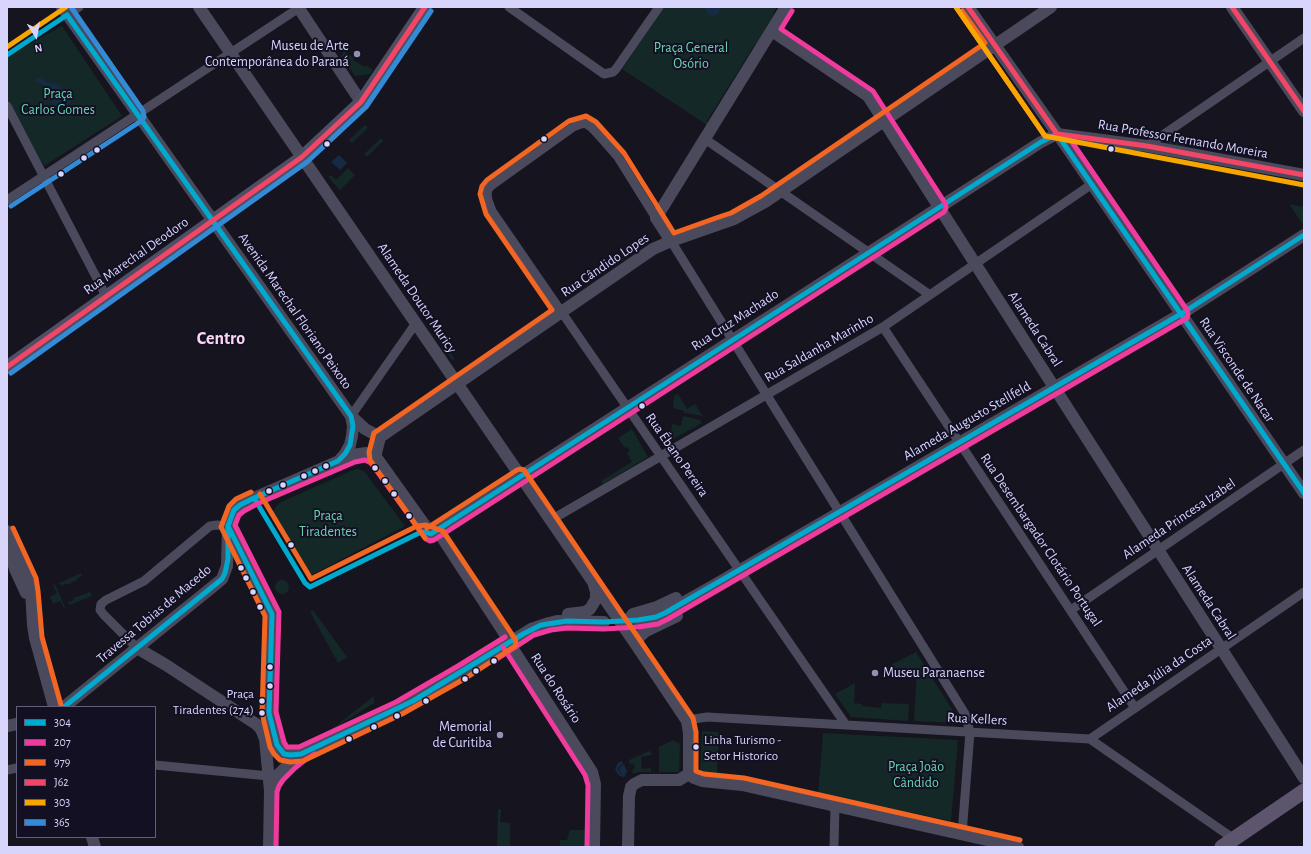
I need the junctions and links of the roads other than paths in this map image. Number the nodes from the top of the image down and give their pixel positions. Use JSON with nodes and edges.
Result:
{"nodes":[{"id":1,"x":62,"y":7,"type":"edge"},
{"id":2,"x":199,"y":7,"type":"edge"},
{"id":3,"x":298,"y":7,"type":"edge"},
{"id":4,"x":425,"y":7,"type":"edge"},
{"id":5,"x":508,"y":7,"type":"edge"},
{"id":6,"x":658,"y":7,"type":"edge"},
{"id":7,"x":786,"y":7,"type":"edge"},
{"id":8,"x":968,"y":7,"type":"edge"},
{"id":9,"x":1050,"y":7,"type":"edge"},
{"id":10,"x":1232,"y":7,"type":"edge"},
{"id":11,"x":772,"y":31,"type":"junction"},
{"id":12,"x":1304,"y":38,"type":"edge"},
{"id":13,"x":995,"y":45,"type":"junction"},
{"id":14,"x":231,"y":53,"type":"junction"},
{"id":15,"x":1270,"y":61,"type":"junction"},
{"id":16,"x":361,"y":102,"type":"junction"},
{"id":17,"x":7,"y":106,"type":"edge"},
{"id":18,"x":1304,"y":111,"type":"edge"},
{"id":19,"x":138,"y":114,"type":"junction"},
{"id":20,"x":884,"y":121,"type":"junction"},
{"id":21,"x":1057,"y":134,"type":"junction"},
{"id":22,"x":705,"y":139,"type":"junction"},
{"id":23,"x":1147,"y":146,"type":"junction"},
{"id":24,"x":302,"y":157,"type":"junction"},
{"id":25,"x":1304,"y":175,"type":"edge"},
{"id":26,"x":43,"y":176,"type":"junction"},
{"id":27,"x":1092,"y":184,"type":"junction"},
{"id":28,"x":780,"y":191,"type":"junction"},
{"id":29,"x":7,"y":200,"type":"edge"},
{"id":30,"x":939,"y":207,"type":"junction"},
{"id":31,"x":656,"y":218,"type":"junction"},
{"id":32,"x":212,"y":220,"type":"junction"},
{"id":33,"x":1304,"y":235,"type":"edge"},
{"id":34,"x":671,"y":241,"type":"junction"},
{"id":35,"x":868,"y":252,"type":"junction"},
{"id":36,"x":975,"y":264,"type":"junction"},
{"id":37,"x":930,"y":295,"type":"junction"},
{"id":38,"x":106,"y":296,"type":"junction"},
{"id":39,"x":562,"y":312,"type":"junction"},
{"id":40,"x":1181,"y":314,"type":"junction"},
{"id":41,"x":416,"y":323,"type":"junction"},
{"id":42,"x":883,"y":327,"type":"junction"},
{"id":43,"x":732,"y":340,"type":"junction"},
{"id":44,"x":7,"y":367,"type":"edge"},
{"id":45,"x":458,"y":384,"type":"junction"},
{"id":46,"x":1055,"y":388,"type":"junction"},
{"id":47,"x":767,"y":395,"type":"junction"},
{"id":48,"x":627,"y":408,"type":"junction"},
{"id":49,"x":351,"y":416,"type":"junction"},
{"id":50,"x":380,"y":437,"type":"junction"},
{"id":51,"x":960,"y":443,"type":"junction"},
{"id":52,"x":1304,"y":450,"type":"edge"},
{"id":53,"x":661,"y":456,"type":"junction"},
{"id":54,"x":376,"y":457,"type":"junction"},
{"id":55,"x":338,"y":461,"type":"junction"},
{"id":56,"x":1284,"y":464,"type":"junction"},
{"id":57,"x":521,"y":476,"type":"junction"},
{"id":58,"x":1304,"y":493,"type":"edge"},
{"id":59,"x":840,"y":512,"type":"junction"},
{"id":60,"x":551,"y":520,"type":"junction"},
{"id":61,"x":228,"y":526,"type":"junction"},
{"id":62,"x":7,"y":531,"type":"edge"},
{"id":63,"x":431,"y":534,"type":"junction"},
{"id":64,"x":7,"y":538,"type":"edge"},
{"id":65,"x":1158,"y":550,"type":"junction"},
{"id":66,"x":739,"y":570,"type":"junction"},
{"id":67,"x":593,"y":582,"type":"junction"},
{"id":68,"x":1304,"y":592,"type":"edge"},
{"id":69,"x":33,"y":606,"type":"junction"},
{"id":70,"x":1071,"y":610,"type":"junction"},
{"id":71,"x":638,"y":620,"type":"dead end"},
{"id":72,"x":604,"y":622,"type":"dead end"},
{"id":73,"x":625,"y":629,"type":"junction"},
{"id":74,"x":509,"y":643,"type":"junction"},
{"id":75,"x":637,"y":646,"type":"junction"},
{"id":76,"x":137,"y":648,"type":"junction"},
{"id":77,"x":1222,"y":649,"type":"junction"},
{"id":78,"x":54,"y":706,"type":"edge"},
{"id":79,"x":65,"y":706,"type":"edge"},
{"id":80,"x":1135,"y":708,"type":"junction"},
{"id":81,"x":269,"y":713,"type":"junction"},
{"id":82,"x":687,"y":722,"type":"junction"},
{"id":83,"x":256,"y":724,"type":"junction"},
{"id":84,"x":846,"y":725,"type":"junction"},
{"id":85,"x":970,"y":732,"type":"junction"},
{"id":86,"x":1090,"y":739,"type":"junction"},
{"id":87,"x":301,"y":754,"type":"junction"},
{"id":88,"x":156,"y":766,"type":"edge"},
{"id":89,"x":689,"y":774,"type":"junction"},
{"id":90,"x":268,"y":776,"type":"junction"},
{"id":91,"x":1304,"y":778,"type":"edge"},
{"id":92,"x":270,"y":791,"type":"junction"},
{"id":93,"x":1304,"y":791,"type":"edge"},
{"id":94,"x":835,"y":806,"type":"junction"},
{"id":95,"x":962,"y":834,"type":"junction"},
{"id":96,"x":1228,"y":843,"type":"edge"},
{"id":97,"x":269,"y":847,"type":"edge"},
{"id":98,"x":594,"y":847,"type":"edge"},
{"id":99,"x":628,"y":847,"type":"edge"},
{"id":100,"x":834,"y":847,"type":"edge"},
{"id":101,"x":1018,"y":847,"type":"edge"}],
"edges":[{"from":1,"to":19,"type":"street","name":"Avenida Marechal Floriano Peixoto"},
{"from":2,"to":14,"type":"street","name":"Alameda Doutor Muricy"},
{"from":3,"to":14,"type":"street"},
{"from":3,"to":16,"type":"street"},
{"from":4,"to":16,"type":"main road","name":"Rua Marechal Deodoro"},
{"from":5,"to":6,"type":"street"},
{"from":7,"to":11,"type":"street","name":"Rua Cândido Lopes"},
{"from":8,"to":13,"type":"street","name":"Rua Visconde de Nacar"},
{"from":9,"to":13,"type":"street","name":"Rua Cândido Lopes"},
{"from":10,"to":15,"type":"street"},
{"from":11,"to":20,"type":"street","name":"Alameda Cabral"},
{"from":11,"to":22,"type":"street","name":"Rua Cândido Lopes"},
{"from":12,"to":15,"type":"street"},
{"from":13,"to":20,"type":"street","name":"Rua Cândido Lopes"},
{"from":13,"to":21,"type":"street","name":"Rua Visconde de Nacar"},
{"from":14,"to":19,"type":"street"},
{"from":14,"to":24,"type":"street","name":"Alameda Doutor Muricy"},
{"from":15,"to":18,"type":"street"},
{"from":15,"to":23,"type":"street"},
{"from":16,"to":24,"type":"main road","name":"Rua Marechal Deodoro"},
{"from":17,"to":26,"type":"street"},
{"from":19,"to":26,"type":"street"},
{"from":19,"to":32,"type":"street","name":"Avenida Marechal Floriano Peixoto"},
{"from":20,"to":28,"type":"street","name":"Rua Cândido Lopes"},
{"from":20,"to":30,"type":"street","name":"Alameda Cabral"},
{"from":21,"to":23,"type":"street","name":"Rua Professor Fernando Moreira"},
{"from":21,"to":27,"type":"street","name":"Rua Visconde de Nacar"},
{"from":21,"to":30,"type":"street","name":"Rua Cruz Machado"},
{"from":22,"to":28,"type":"street"},
{"from":22,"to":31,"type":"street","name":"Rua Cândido Lopes"},
{"from":23,"to":25,"type":"street","name":"Rua Professor Fernando Moreira"},
{"from":24,"to":32,"type":"main road","name":"Rua Marechal Deodoro"},
{"from":24,"to":41,"type":"street","name":"Alameda Doutor Muricy"},
{"from":26,"to":29,"type":"street"},
{"from":26,"to":38,"type":"street"},
{"from":27,"to":36,"type":"street","name":"Rua Saldanha Marinho"},
{"from":27,"to":40,"type":"street","name":"Rua Visconde de Nacar"},
{"from":28,"to":34,"type":"street","name":"Rua Cândido Lopes"},
{"from":28,"to":35,"type":"street"},
{"from":30,"to":35,"type":"street","name":"Rua Cruz Machado"},
{"from":30,"to":36,"type":"street","name":"Alameda Cabral"},
{"from":31,"to":34,"type":"street"},
{"from":31,"to":39,"type":"street","name":"Rua Ébano Pereira"},
{"from":32,"to":38,"type":"main road","name":"Rua Marechal Deodoro"},
{"from":32,"to":49,"type":"street","name":"Avenida Marechal Floriano Peixoto"},
{"from":33,"to":40,"type":"street","name":"Alameda Augusto Stellfeld"},
{"from":34,"to":39,"type":"street","name":"Rua Cândido Lopes"},
{"from":34,"to":43,"type":"street"},
{"from":35,"to":37,"type":"street"},
{"from":35,"to":43,"type":"street","name":"Rua Cruz Machado"},
{"from":36,"to":37,"type":"street","name":"Rua Saldanha Marinho"},
{"from":36,"to":46,"type":"street","name":"Alameda Cabral"},
{"from":37,"to":42,"type":"street","name":"Rua Saldanha Marinho"},
{"from":38,"to":44,"type":"main road","name":"Rua Marechal Deodoro"},
{"from":39,"to":45,"type":"street","name":"Rua Cândido Lopes"},
{"from":39,"to":48,"type":"street","name":"Rua Ébano Pereira"},
{"from":40,"to":46,"type":"street","name":"Alameda Augusto Stellfeld"},
{"from":40,"to":56,"type":"street","name":"Rua Visconde de Nacar"},
{"from":41,"to":45,"type":"street","name":"Alameda Doutor Muricy"},
{"from":41,"to":49,"type":"street"},
{"from":42,"to":47,"type":"street","name":"Rua Saldanha Marinho"},
{"from":42,"to":51,"type":"street","name":"Rua Desembargador Clotário Portugal"},
{"from":43,"to":47,"type":"street"},
{"from":43,"to":48,"type":"street","name":"Rua Cruz Machado"},
{"from":45,"to":50,"type":"street","name":"Rua Cândido Lopes"},
{"from":45,"to":57,"type":"street","name":"Alameda Doutor Muricy"},
{"from":46,"to":51,"type":"street","name":"Alameda Augusto Stellfeld"},
{"from":46,"to":65,"type":"street","name":"Alameda Cabral"},
{"from":47,"to":53,"type":"street","name":"Rua Saldanha Marinho"},
{"from":47,"to":59,"type":"street"},
{"from":48,"to":53,"type":"street","name":"Rua Ébano Pereira"},
{"from":48,"to":57,"type":"street","name":"Rua Cruz Machado"},
{"from":49,"to":50,"type":"street","name":"Avenida Marechal Floriano Peixoto"},
{"from":49,"to":55,"type":"street"},
{"from":50,"to":54,"type":"street"},
{"from":51,"to":59,"type":"street","name":"Alameda Augusto Stellfeld"},
{"from":51,"to":70,"type":"street","name":"Rua Desembargador Clotário Portugal"},
{"from":52,"to":56,"type":"street","name":"Alameda Princesa Izabel"},
{"from":53,"to":60,"type":"street","name":"Rua Saldanha Marinho"},
{"from":53,"to":66,"type":"street","name":"Rua Ébano Pereira"},
{"from":54,"to":55,"type":"street"},
{"from":54,"to":63,"type":"street"},
{"from":55,"to":61,"type":"street"},
{"from":56,"to":58,"type":"street","name":"Rua Visconde de Nacar"},
{"from":56,"to":65,"type":"street","name":"Alameda Princesa Izabel"},
{"from":57,"to":60,"type":"street","name":"Alameda Doutor Muricy"},
{"from":57,"to":63,"type":"street","name":"Rua Cruz Machado"},
{"from":59,"to":66,"type":"street","name":"Alameda Augusto Stellfeld"},
{"from":59,"to":85,"type":"street"},
{"from":60,"to":67,"type":"street","name":"Alameda Doutor Muricy"},
{"from":61,"to":76,"type":"street","name":"Travessa Tobias de Macedo"},
{"from":61,"to":76,"type":"street"},
{"from":61,"to":81,"type":"street"},
{"from":62,"to":69,"type":"street"},
{"from":63,"to":74,"type":"street","name":"Rua do Rosário"},
{"from":64,"to":69,"type":"street"},
{"from":65,"to":70,"type":"street","name":"Alameda Princesa Izabel"},
{"from":65,"to":77,"type":"street","name":"Alameda Cabral"},
{"from":66,"to":71,"type":"street","name":"Alameda Augusto Stellfeld"},
{"from":66,"to":73,"type":"street"},
{"from":66,"to":75,"type":"street"},
{"from":66,"to":84,"type":"street","name":"Rua Ébano Pereira"},
{"from":67,"to":73,"type":"street","name":"Alameda Doutor Muricy"},
{"from":67,"to":74,"type":"street"},
{"from":68,"to":77,"type":"street","name":"Alameda Júlia da Costa"},
{"from":69,"to":78,"type":"street"},
{"from":70,"to":80,"type":"street","name":"Rua Desembargador Clotário Portugal"},
{"from":72,"to":74,"type":"street"},
{"from":73,"to":75,"type":"street","name":"Alameda Doutor Muricy"},
{"from":74,"to":87,"type":"street"},
{"from":74,"to":98,"type":"street","name":"Rua do Rosário"},
{"from":75,"to":82,"type":"street","name":"Alameda Doutor Muricy"},
{"from":76,"to":79,"type":"street","name":"Travessa Tobias de Macedo"},
{"from":76,"to":83,"type":"street"},
{"from":77,"to":80,"type":"street","name":"Alameda Júlia da Costa"},
{"from":77,"to":91,"type":"street","name":"Alameda Cabral"},
{"from":80,"to":86,"type":"street","name":"Alameda Júlia da Costa"},
{"from":81,"to":83,"type":"street"},
{"from":81,"to":87,"type":"street"},
{"from":82,"to":84,"type":"street","name":"Rua Kellers"},
{"from":82,"to":89,"type":"street","name":"Alameda Doutor Muricy"},
{"from":83,"to":90,"type":"street"},
{"from":84,"to":85,"type":"street","name":"Rua Kellers"},
{"from":85,"to":86,"type":"street","name":"Rua Kellers"},
{"from":85,"to":95,"type":"street"},
{"from":86,"to":96,"type":"street"},
{"from":87,"to":92,"type":"street"},
{"from":88,"to":90,"type":"street"},
{"from":89,"to":94,"type":"street"},
{"from":89,"to":99,"type":"street"},
{"from":90,"to":92,"type":"street"},
{"from":92,"to":97,"type":"street"},
{"from":93,"to":96,"type":"main road"},
{"from":94,"to":95,"type":"street"},
{"from":94,"to":100,"type":"street"},
{"from":95,"to":101,"type":"street"}]}
